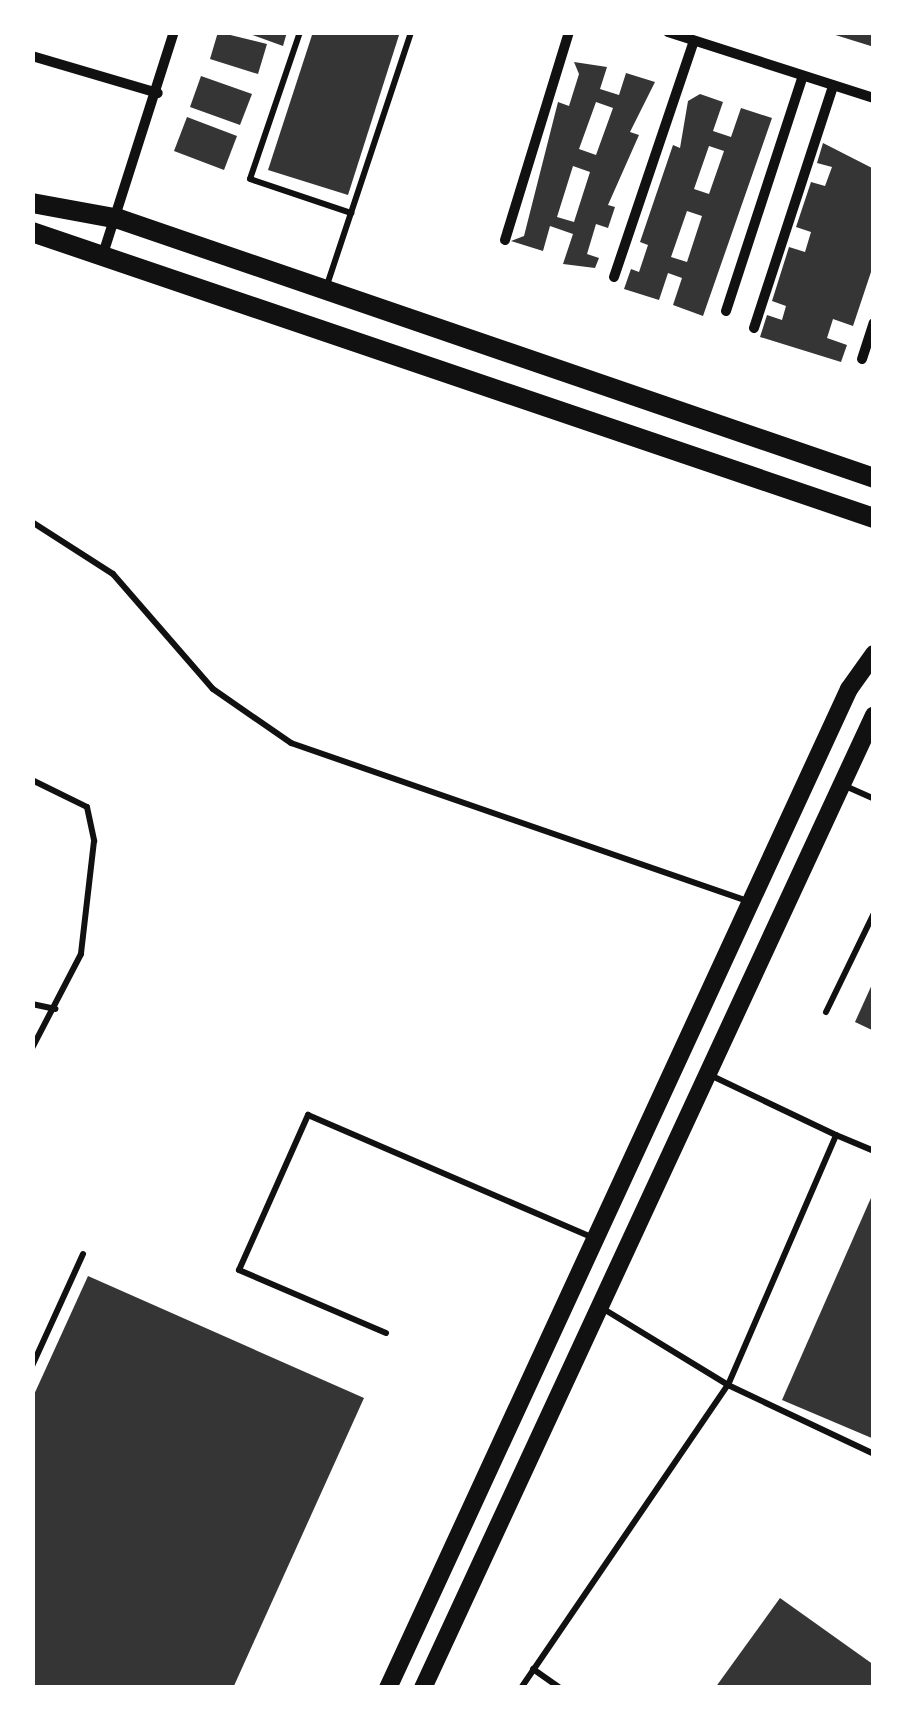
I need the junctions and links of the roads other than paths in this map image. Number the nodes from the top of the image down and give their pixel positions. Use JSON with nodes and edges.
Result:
{"nodes":[{"id":1,"x":174,"y":32,"type":"edge"},
{"id":2,"x":300,"y":32,"type":"edge"},
{"id":3,"x":411,"y":32,"type":"edge"},
{"id":4,"x":568,"y":32,"type":"edge"},
{"id":5,"x":668,"y":32,"type":"edge"},
{"id":6,"x":694,"y":41,"type":"junction"},
{"id":7,"x":32,"y":56,"type":"edge"},
{"id":8,"x":802,"y":76,"type":"junction"},
{"id":9,"x":833,"y":86,"type":"junction"},
{"id":10,"x":158,"y":93,"type":"junction"},
{"id":11,"x":874,"y":98,"type":"edge"},
{"id":12,"x":32,"y":202,"type":"edge"},
{"id":13,"x":350,"y":213,"type":"junction"},
{"id":14,"x":119,"y":219,"type":"junction"},
{"id":15,"x":32,"y":232,"type":"edge"},
{"id":16,"x":505,"y":240,"type":"dead end"},
{"id":17,"x":103,"y":254,"type":"junction"},
{"id":18,"x":614,"y":277,"type":"dead end"},
{"id":19,"x":326,"y":288,"type":"junction"},
{"id":20,"x":726,"y":312,"type":"dead end"},
{"id":21,"x":874,"y":323,"type":"edge"},
{"id":22,"x":754,"y":328,"type":"dead end"},
{"id":23,"x":862,"y":359,"type":"dead end"},
{"id":24,"x":874,"y":478,"type":"edge"},
{"id":25,"x":874,"y":518,"type":"edge"},
{"id":26,"x":32,"y":522,"type":"edge"},
{"id":27,"x":874,"y":654,"type":"edge"},
{"id":28,"x":874,"y":714,"type":"edge"},
{"id":29,"x":32,"y":780,"type":"edge"},
{"id":30,"x":842,"y":784,"type":"junction"},
{"id":31,"x":874,"y":799,"type":"edge"},
{"id":32,"x":750,"y":903,"type":"junction"},
{"id":33,"x":874,"y":913,"type":"edge"},
{"id":34,"x":32,"y":1004,"type":"edge"},
{"id":35,"x":55,"y":1008,"type":"junction"},
{"id":36,"x":826,"y":1012,"type":"dead end"},
{"id":37,"x":32,"y":1048,"type":"edge"},
{"id":38,"x":708,"y":1074,"type":"junction"},
{"id":39,"x":836,"y":1135,"type":"junction"},
{"id":40,"x":874,"y":1151,"type":"edge"},
{"id":41,"x":595,"y":1238,"type":"junction"},
{"id":42,"x":83,"y":1254,"type":"dead end"},
{"id":43,"x":600,"y":1306,"type":"junction"},
{"id":44,"x":386,"y":1333,"type":"dead end"},
{"id":45,"x":32,"y":1366,"type":"edge"},
{"id":46,"x":728,"y":1385,"type":"junction"},
{"id":47,"x":874,"y":1454,"type":"edge"},
{"id":48,"x":533,"y":1669,"type":"junction"},
{"id":49,"x":388,"y":1688,"type":"edge"},
{"id":50,"x":423,"y":1688,"type":"edge"},
{"id":51,"x":521,"y":1688,"type":"edge"},
{"id":52,"x":560,"y":1688,"type":"edge"}],
"edges":[{"from":1,"to":10,"type":"street"},
{"from":2,"to":13,"type":"lane"},
{"from":3,"to":13,"type":"lane"},
{"from":4,"to":16,"type":"street"},
{"from":5,"to":6,"type":"street"},
{"from":6,"to":8,"type":"street"},
{"from":6,"to":18,"type":"street"},
{"from":7,"to":10,"type":"street"},
{"from":8,"to":9,"type":"street"},
{"from":8,"to":20,"type":"street"},
{"from":9,"to":11,"type":"street"},
{"from":9,"to":22,"type":"street"},
{"from":10,"to":14,"type":"street"},
{"from":12,"to":14,"type":"main road"},
{"from":13,"to":19,"type":"lane"},
{"from":14,"to":17,"type":"street"},
{"from":14,"to":19,"type":"main road"},
{"from":15,"to":17,"type":"main road"},
{"from":17,"to":25,"type":"main road"},
{"from":19,"to":24,"type":"main road"},
{"from":21,"to":23,"type":"street"},
{"from":26,"to":32,"type":"lane"},
{"from":27,"to":32,"type":"main road"},
{"from":28,"to":30,"type":"main road"},
{"from":29,"to":35,"type":"lane"},
{"from":30,"to":31,"type":"lane"},
{"from":30,"to":38,"type":"main road"},
{"from":32,"to":41,"type":"main road"},
{"from":33,"to":36,"type":"lane"},
{"from":34,"to":35,"type":"lane"},
{"from":35,"to":37,"type":"lane"},
{"from":38,"to":39,"type":"lane"},
{"from":38,"to":43,"type":"main road"},
{"from":39,"to":40,"type":"lane"},
{"from":39,"to":46,"type":"lane"},
{"from":41,"to":44,"type":"lane"},
{"from":41,"to":49,"type":"main road"},
{"from":42,"to":45,"type":"lane"},
{"from":43,"to":46,"type":"lane"},
{"from":43,"to":50,"type":"main road"},
{"from":46,"to":47,"type":"lane"},
{"from":46,"to":48,"type":"lane"},
{"from":48,"to":51,"type":"lane"},
{"from":48,"to":52,"type":"lane"}]}
